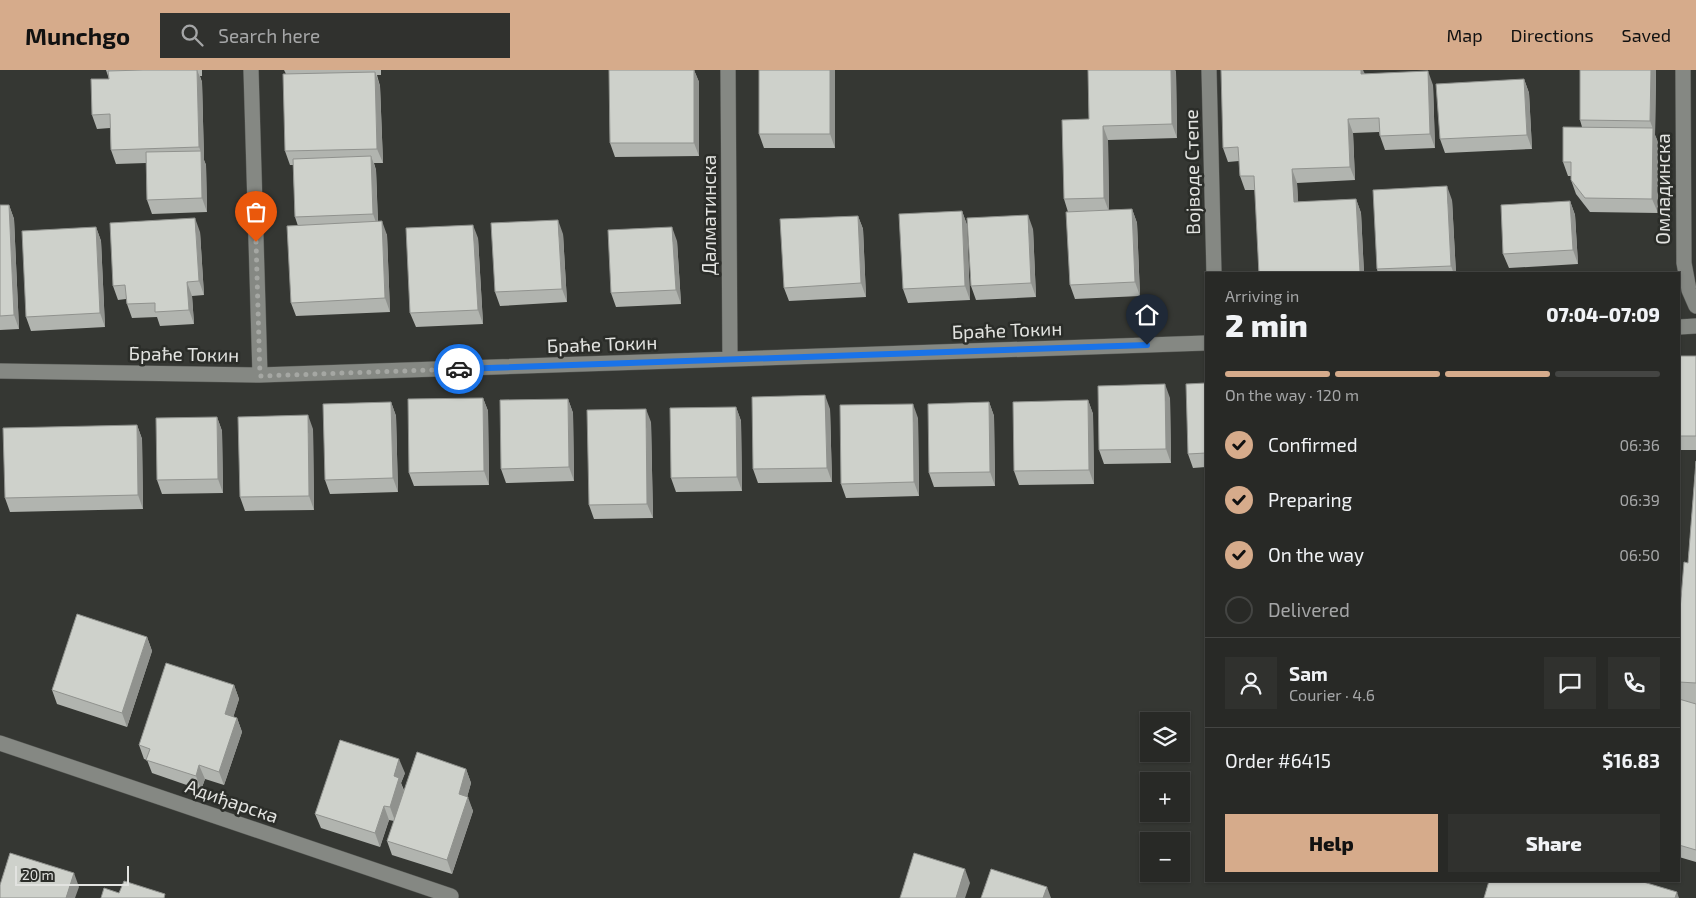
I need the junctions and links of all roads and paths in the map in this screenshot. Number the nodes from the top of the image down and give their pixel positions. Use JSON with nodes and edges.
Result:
{"nodes":[{"id":1,"x":252,"y":70,"type":"edge"},
{"id":2,"x":728,"y":70,"type":"edge"},
{"id":3,"x":1210,"y":70,"type":"edge"},
{"id":4,"x":1683,"y":70,"type":"edge"},
{"id":5,"x":1214,"y":272,"type":"edge"},
{"id":6,"x":1696,"y":306,"type":"edge"},
{"id":7,"x":1696,"y":326,"type":"edge"},
{"id":8,"x":1680,"y":327,"type":"edge"},
{"id":9,"x":1205,"y":344,"type":"edge"},
{"id":10,"x":730,"y":359,"type":"junction"},
{"id":11,"x":0,"y":371,"type":"edge"},
{"id":12,"x":260,"y":376,"type":"junction"},
{"id":13,"x":0,"y":743,"type":"edge"},
{"id":14,"x":451,"y":896,"type":"dead end"}],
"edges":[{"from":1,"to":12,"type":"street"},
{"from":2,"to":10,"type":"street","name":"Далматинска"},
{"from":3,"to":5,"type":"street","name":"Војводе Степе"},
{"from":4,"to":6,"type":"street","name":"Омладинска"},
{"from":7,"to":8,"type":"street"},
{"from":9,"to":10,"type":"street","name":"Браће Токин"},
{"from":10,"to":12,"type":"street","name":"Браће Токин"},
{"from":11,"to":12,"type":"street","name":"Браће Токин"},
{"from":13,"to":14,"type":"street","name":"Адиђарска"}]}
